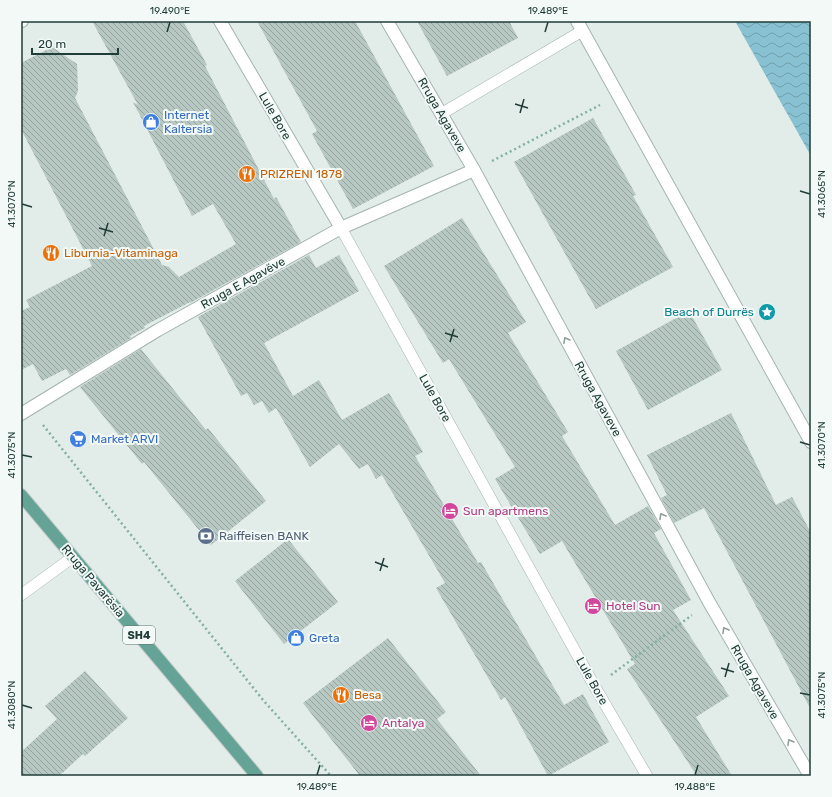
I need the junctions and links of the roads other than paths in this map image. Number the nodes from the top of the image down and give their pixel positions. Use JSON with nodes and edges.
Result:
{"nodes":[{"id":1,"x":220,"y":21,"type":"edge"},
{"id":2,"x":387,"y":21,"type":"edge"},
{"id":3,"x":580,"y":26,"type":"edge"},
{"id":4,"x":441,"y":114,"type":"junction"},
{"id":5,"x":474,"y":170,"type":"junction"},
{"id":6,"x":341,"y":228,"type":"junction"},
{"id":7,"x":25,"y":411,"type":"edge"},
{"id":8,"x":811,"y":442,"type":"edge"},
{"id":9,"x":21,"y":496,"type":"edge"},
{"id":10,"x":73,"y":557,"type":"junction"},
{"id":11,"x":21,"y":595,"type":"edge"},
{"id":12,"x":257,"y":776,"type":"edge"},
{"id":13,"x":647,"y":776,"type":"edge"},
{"id":14,"x":810,"y":776,"type":"edge"}],
"edges":[{"from":1,"to":6,"type":"street","name":"Lule Bore"},
{"from":2,"to":4,"type":"street","name":"Rruga Agaveve"},
{"from":3,"to":4,"type":"lane"},
{"from":3,"to":8,"type":"street"},
{"from":4,"to":5,"type":"street","name":"Rruga Agaveve"},
{"from":5,"to":6,"type":"street","name":"Rruga E Agavëve"},
{"from":14,"to":5,"type":"street","name":"Rruga Agaveve","one_way":true},
{"from":6,"to":7,"type":"street","name":"Rruga E Agavëve"},
{"from":6,"to":13,"type":"lane","name":"Lule Bore"},
{"from":9,"to":10,"type":"main road","name":"Rruga Pavarësia","number":"SH4"},
{"from":10,"to":11,"type":"lane"},
{"from":10,"to":12,"type":"main road","name":"Rruga Pavarësia","number":"SH4"}]}
